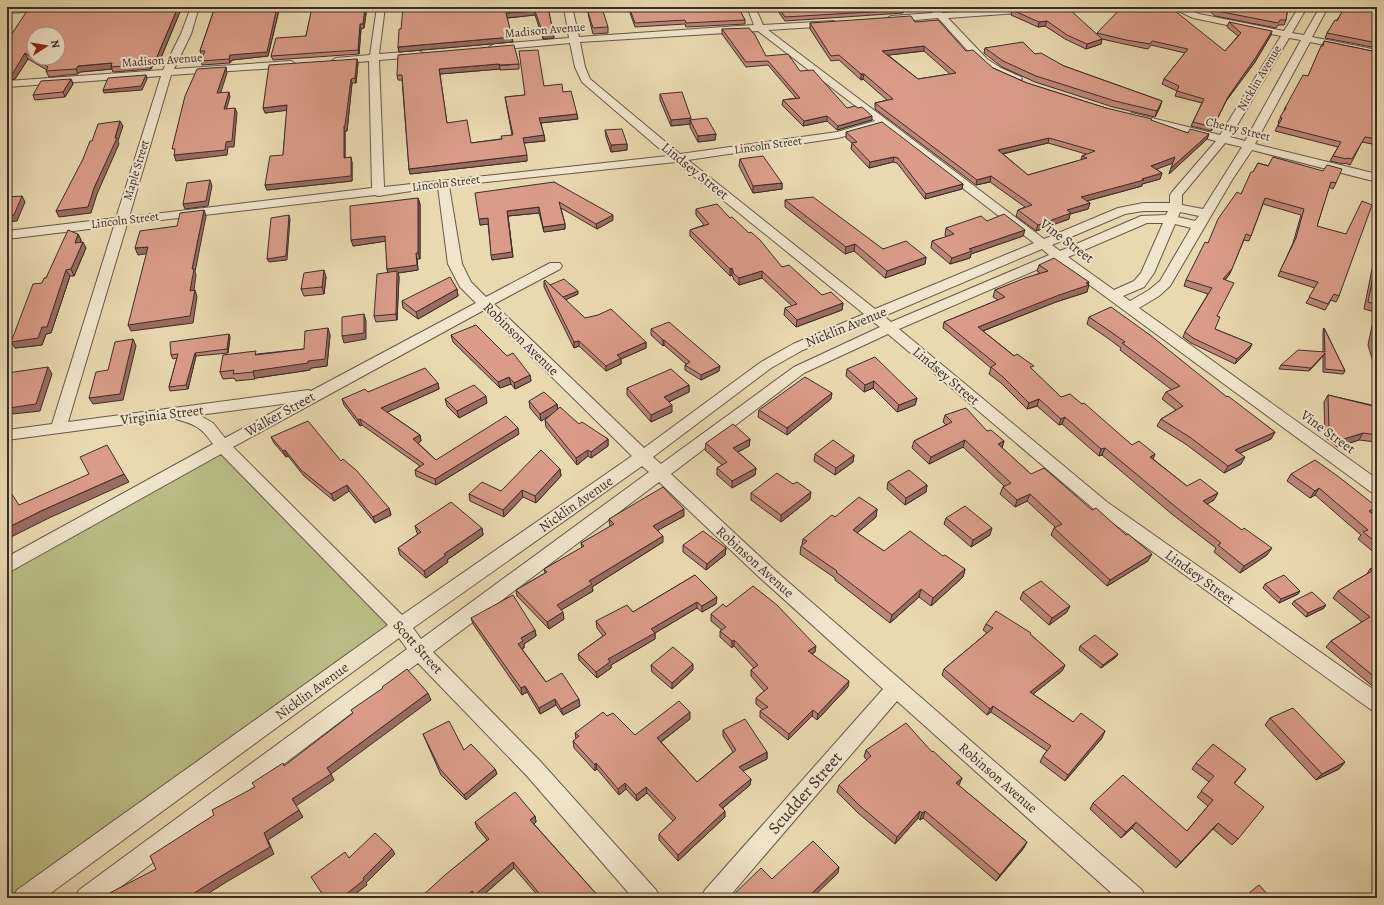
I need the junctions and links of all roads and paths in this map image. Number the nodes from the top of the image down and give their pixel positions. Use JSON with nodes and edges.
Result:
{"nodes":[{"id":1,"x":57,"y":7,"type":"edge"},
{"id":2,"x":195,"y":7,"type":"edge"},
{"id":3,"x":381,"y":7,"type":"edge"},
{"id":4,"x":568,"y":7,"type":"edge"},
{"id":5,"x":751,"y":7,"type":"edge"},
{"id":6,"x":932,"y":7,"type":"edge"},
{"id":7,"x":1060,"y":7,"type":"edge"},
{"id":8,"x":1174,"y":7,"type":"edge"},
{"id":9,"x":1303,"y":7,"type":"edge"},
{"id":10,"x":1324,"y":7,"type":"edge"},
{"id":11,"x":8,"y":9,"type":"edge"},
{"id":12,"x":940,"y":16,"type":"junction"},
{"id":13,"x":877,"y":20,"type":"edge"},
{"id":14,"x":838,"y":22,"type":"edge"},
{"id":15,"x":760,"y":28,"type":"junction"},
{"id":16,"x":1285,"y":34,"type":"junction"},
{"id":17,"x":1306,"y":38,"type":"junction"},
{"id":18,"x":574,"y":40,"type":"junction"},
{"id":19,"x":482,"y":48,"type":"edge"},
{"id":20,"x":428,"y":53,"type":"edge"},
{"id":21,"x":1377,"y":53,"type":"edge"},
{"id":22,"x":374,"y":58,"type":"junction"},
{"id":23,"x":328,"y":61,"type":"edge"},
{"id":24,"x":298,"y":63,"type":"edge"},
{"id":25,"x":167,"y":73,"type":"junction"},
{"id":26,"x":7,"y":84,"type":"edge"},
{"id":27,"x":1030,"y":84,"type":"edge"},
{"id":28,"x":1122,"y":113,"type":"edge"},
{"id":29,"x":884,"y":122,"type":"junction"},
{"id":30,"x":1223,"y":139,"type":"junction"},
{"id":31,"x":1249,"y":145,"type":"junction"},
{"id":32,"x":678,"y":158,"type":"junction"},
{"id":33,"x":1377,"y":178,"type":"edge"},
{"id":34,"x":443,"y":183,"type":"junction"},
{"id":35,"x":378,"y":192,"type":"junction"},
{"id":36,"x":1173,"y":213,"type":"junction"},
{"id":37,"x":121,"y":220,"type":"junction"},
{"id":38,"x":1203,"y":220,"type":"junction"},
{"id":39,"x":7,"y":235,"type":"edge"},
{"id":40,"x":1044,"y":244,"type":"junction"},
{"id":41,"x":1060,"y":256,"type":"junction"},
{"id":42,"x":555,"y":266,"type":"dead end"},
{"id":43,"x":1114,"y":295,"type":"junction"},
{"id":44,"x":484,"y":303,"type":"junction"},
{"id":45,"x":1130,"y":307,"type":"junction"},
{"id":46,"x":875,"y":316,"type":"junction"},
{"id":47,"x":890,"y":328,"type":"junction"},
{"id":48,"x":317,"y":394,"type":"junction"},
{"id":49,"x":175,"y":414,"type":"junction"},
{"id":50,"x":58,"y":428,"type":"junction"},
{"id":51,"x":7,"y":435,"type":"edge"},
{"id":52,"x":222,"y":446,"type":"junction"},
{"id":53,"x":643,"y":457,"type":"junction"},
{"id":54,"x":660,"y":474,"type":"junction"},
{"id":55,"x":1377,"y":488,"type":"edge"},
{"id":56,"x":7,"y":565,"type":"edge"},
{"id":57,"x":401,"y":626,"type":"junction"},
{"id":58,"x":420,"y":652,"type":"junction"},
{"id":59,"x":896,"y":688,"type":"junction"},
{"id":60,"x":1377,"y":703,"type":"edge"},
{"id":61,"x":26,"y":898,"type":"edge"},
{"id":62,"x":87,"y":898,"type":"edge"},
{"id":63,"x":648,"y":898,"type":"edge"},
{"id":64,"x":713,"y":898,"type":"edge"},
{"id":65,"x":1134,"y":898,"type":"edge"}],
"edges":[{"from":1,"to":11,"type":"street"},
{"from":2,"to":25,"type":"street","name":"Maple Street"},
{"from":3,"to":22,"type":"street"},
{"from":4,"to":18,"type":"street","name":"Lindsey Street"},
{"from":5,"to":15,"type":"street","name":"Vine Street"},
{"from":6,"to":12,"type":"street"},
{"from":7,"to":12,"type":"street"},
{"from":8,"to":16,"type":"street"},
{"from":9,"to":16,"type":"street","name":"Nicklin Avenue"},
{"from":10,"to":17,"type":"street","name":"Nicklin Avenue"},
{"from":12,"to":13,"type":"street"},
{"from":12,"to":27,"type":"street"},
{"from":14,"to":15,"type":"street","name":"Madison Avenue"},
{"from":15,"to":18,"type":"street","name":"Madison Avenue"},
{"from":15,"to":29,"type":"street","name":"Vine Street"},
{"from":16,"to":17,"type":"street"},
{"from":16,"to":30,"type":"street","name":"Nicklin Avenue"},
{"from":17,"to":21,"type":"street"},
{"from":17,"to":31,"type":"street","name":"Nicklin Avenue"},
{"from":18,"to":19,"type":"street","name":"Madison Avenue"},
{"from":18,"to":32,"type":"street","name":"Lindsey Street"},
{"from":20,"to":22,"type":"street"},
{"from":22,"to":23,"type":"street"},
{"from":22,"to":35,"type":"street"},
{"from":24,"to":25,"type":"street","name":"Madison Avenue"},
{"from":25,"to":26,"type":"street","name":"Madison Avenue"},
{"from":25,"to":37,"type":"street","name":"Maple Street"},
{"from":28,"to":30,"type":"street","name":"Cherry Street"},
{"from":29,"to":32,"type":"street","name":"Lincoln Street"},
{"from":29,"to":40,"type":"street","name":"Vine Street"},
{"from":30,"to":31,"type":"street","name":"Cherry Street"},
{"from":30,"to":36,"type":"street","name":"Nicklin Avenue"},
{"from":31,"to":33,"type":"street","name":"Cherry Street"},
{"from":31,"to":38,"type":"street","name":"Nicklin Avenue"},
{"from":32,"to":34,"type":"street","name":"Lincoln Street"},
{"from":32,"to":46,"type":"street","name":"Lindsey Street"},
{"from":34,"to":35,"type":"street","name":"Lincoln Street"},
{"from":34,"to":44,"type":"street","name":"Robinson Avenue"},
{"from":35,"to":37,"type":"street","name":"Lincoln Street"},
{"from":36,"to":38,"type":"street","name":"Nicklin Avenue"},
{"from":36,"to":40,"type":"street","name":"Nicklin Avenue"},
{"from":36,"to":41,"type":"street","name":"Nicklin Avenue"},
{"from":36,"to":43,"type":"street","name":"Nicklin Avenue"},
{"from":37,"to":39,"type":"street","name":"Lincoln Street"},
{"from":37,"to":50,"type":"street","name":"Maple Street"},
{"from":38,"to":45,"type":"street","name":"Nicklin Avenue"},
{"from":40,"to":41,"type":"street","name":"Vine Street"},
{"from":40,"to":46,"type":"street","name":"Nicklin Avenue"},
{"from":41,"to":43,"type":"street","name":"Vine Street"},
{"from":41,"to":47,"type":"street","name":"Nicklin Avenue"},
{"from":42,"to":44,"type":"street","name":"Walker Street"},
{"from":43,"to":45,"type":"street","name":"Vine Street"},
{"from":44,"to":48,"type":"street","name":"Walker Street"},
{"from":44,"to":53,"type":"street","name":"Robinson Avenue"},
{"from":45,"to":55,"type":"street","name":"Vine Street"},
{"from":46,"to":47,"type":"street","name":"Lindsey Street"},
{"from":46,"to":53,"type":"street","name":"Nicklin Avenue"},
{"from":47,"to":54,"type":"street","name":"Nicklin Avenue"},
{"from":47,"to":60,"type":"street","name":"Lindsey Street"},
{"from":48,"to":49,"type":"street","name":"Virginia Street"},
{"from":48,"to":52,"type":"street","name":"Walker Street"},
{"from":49,"to":50,"type":"street","name":"Virginia Street"},
{"from":49,"to":52,"type":"street","name":"Scott Street"},
{"from":50,"to":51,"type":"street","name":"Virginia Street"},
{"from":52,"to":56,"type":"street","name":"Walker Street"},
{"from":52,"to":57,"type":"street","name":"Scott Street"},
{"from":53,"to":54,"type":"street","name":"Robinson Avenue"},
{"from":53,"to":57,"type":"street","name":"Nicklin Avenue"},
{"from":54,"to":58,"type":"street","name":"Nicklin Avenue"},
{"from":54,"to":59,"type":"street","name":"Robinson Avenue"},
{"from":57,"to":58,"type":"street","name":"Scott Street"},
{"from":57,"to":61,"type":"street","name":"Nicklin Avenue"},
{"from":58,"to":62,"type":"street","name":"Nicklin Avenue"},
{"from":58,"to":63,"type":"street","name":"Scott Street"},
{"from":59,"to":64,"type":"street","name":"Scudder Street"},
{"from":59,"to":65,"type":"street","name":"Robinson Avenue"}]}
